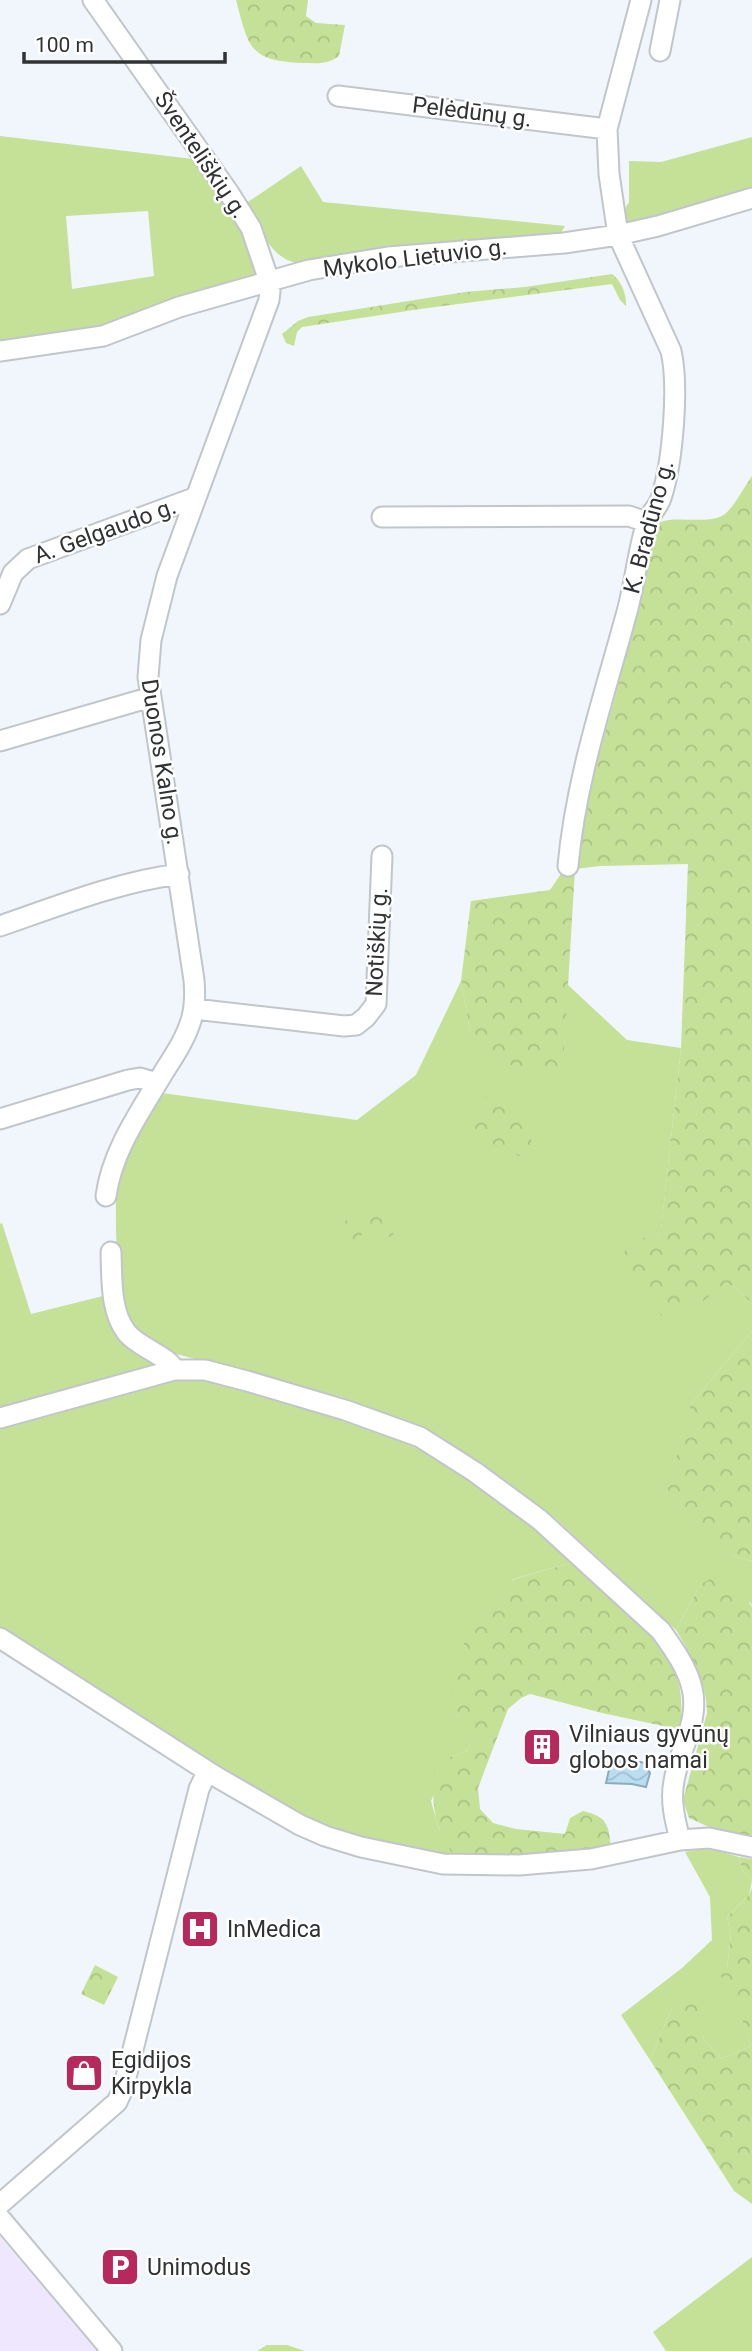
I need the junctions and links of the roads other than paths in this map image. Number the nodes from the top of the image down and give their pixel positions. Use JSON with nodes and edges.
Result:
{"nodes":[{"id":1,"x":93,"y":0,"type":"edge"},
{"id":2,"x":641,"y":0,"type":"edge"},
{"id":3,"x":670,"y":0,"type":"edge"},
{"id":4,"x":660,"y":51,"type":"dead end"},
{"id":5,"x":338,"y":96,"type":"dead end"},
{"id":6,"x":607,"y":129,"type":"junction"},
{"id":7,"x":752,"y":198,"type":"edge"},
{"id":8,"x":618,"y":235,"type":"junction"},
{"id":9,"x":269,"y":283,"type":"junction"},
{"id":10,"x":0,"y":351,"type":"edge"},
{"id":11,"x":194,"y":498,"type":"junction"},
{"id":12,"x":382,"y":517,"type":"dead end"},
{"id":13,"x":646,"y":522,"type":"junction"},
{"id":14,"x":6,"y":570,"type":"edge"},
{"id":15,"x":0,"y":604,"type":"edge"},
{"id":16,"x":151,"y":697,"type":"junction"},
{"id":17,"x":0,"y":741,"type":"edge"},
{"id":18,"x":382,"y":856,"type":"dead end"},
{"id":19,"x":568,"y":866,"type":"dead end"},
{"id":20,"x":179,"y":874,"type":"junction"},
{"id":21,"x":0,"y":926,"type":"edge"},
{"id":22,"x":194,"y":1009,"type":"junction"},
{"id":23,"x":157,"y":1083,"type":"junction"},
{"id":24,"x":0,"y":1119,"type":"edge"},
{"id":25,"x":106,"y":1196,"type":"dead end"},
{"id":26,"x":111,"y":1252,"type":"dead end"},
{"id":27,"x":174,"y":1370,"type":"junction"},
{"id":28,"x":0,"y":1419,"type":"edge"},
{"id":29,"x":0,"y":1638,"type":"edge"},
{"id":30,"x":207,"y":1772,"type":"junction"},
{"id":31,"x":680,"y":1840,"type":"junction"},
{"id":32,"x":752,"y":1847,"type":"edge"},
{"id":33,"x":0,"y":2204,"type":"edge"},
{"id":34,"x":0,"y":2218,"type":"edge"},
{"id":35,"x":112,"y":2351,"type":"edge"}],
"edges":[{"from":1,"to":9,"type":"street","name":"Šventeliškių g."},
{"from":2,"to":6,"type":"street","name":"K. Bradūno g."},
{"from":3,"to":4,"type":"street"},
{"from":5,"to":6,"type":"street","name":"Pelėdūnų g."},
{"from":6,"to":8,"type":"street","name":"K. Bradūno g."},
{"from":7,"to":8,"type":"street","name":"Mykolo Lietuvio g."},
{"from":8,"to":9,"type":"street","name":"Mykolo Lietuvio g."},
{"from":8,"to":13,"type":"street","name":"K. Bradūno g."},
{"from":9,"to":10,"type":"street","name":"Mykolo Lietuvio g."},
{"from":9,"to":11,"type":"street","name":"Duonos Kalno g."},
{"from":11,"to":14,"type":"street","name":"A. Gelgaudo g."},
{"from":11,"to":16,"type":"street","name":"Duonos Kalno g."},
{"from":12,"to":13,"type":"street"},
{"from":13,"to":19,"type":"street","name":"K. Bradūno g."},
{"from":14,"to":15,"type":"street","name":"A. Gelgaudo g."},
{"from":16,"to":17,"type":"street"},
{"from":16,"to":20,"type":"street","name":"Duonos Kalno g."},
{"from":18,"to":22,"type":"street","name":"Notiškių g."},
{"from":20,"to":21,"type":"street"},
{"from":20,"to":22,"type":"street","name":"Duonos Kalno g."},
{"from":22,"to":23,"type":"street","name":"Duonos Kalno g."},
{"from":23,"to":24,"type":"street"},
{"from":23,"to":25,"type":"street","name":"Duonos Kalno g."},
{"from":26,"to":27,"type":"street"},
{"from":27,"to":28,"type":"street"},
{"from":27,"to":31,"type":"street"},
{"from":29,"to":30,"type":"street"},
{"from":30,"to":31,"type":"street"},
{"from":30,"to":33,"type":"street"},
{"from":31,"to":32,"type":"street"},
{"from":34,"to":35,"type":"street"}]}
